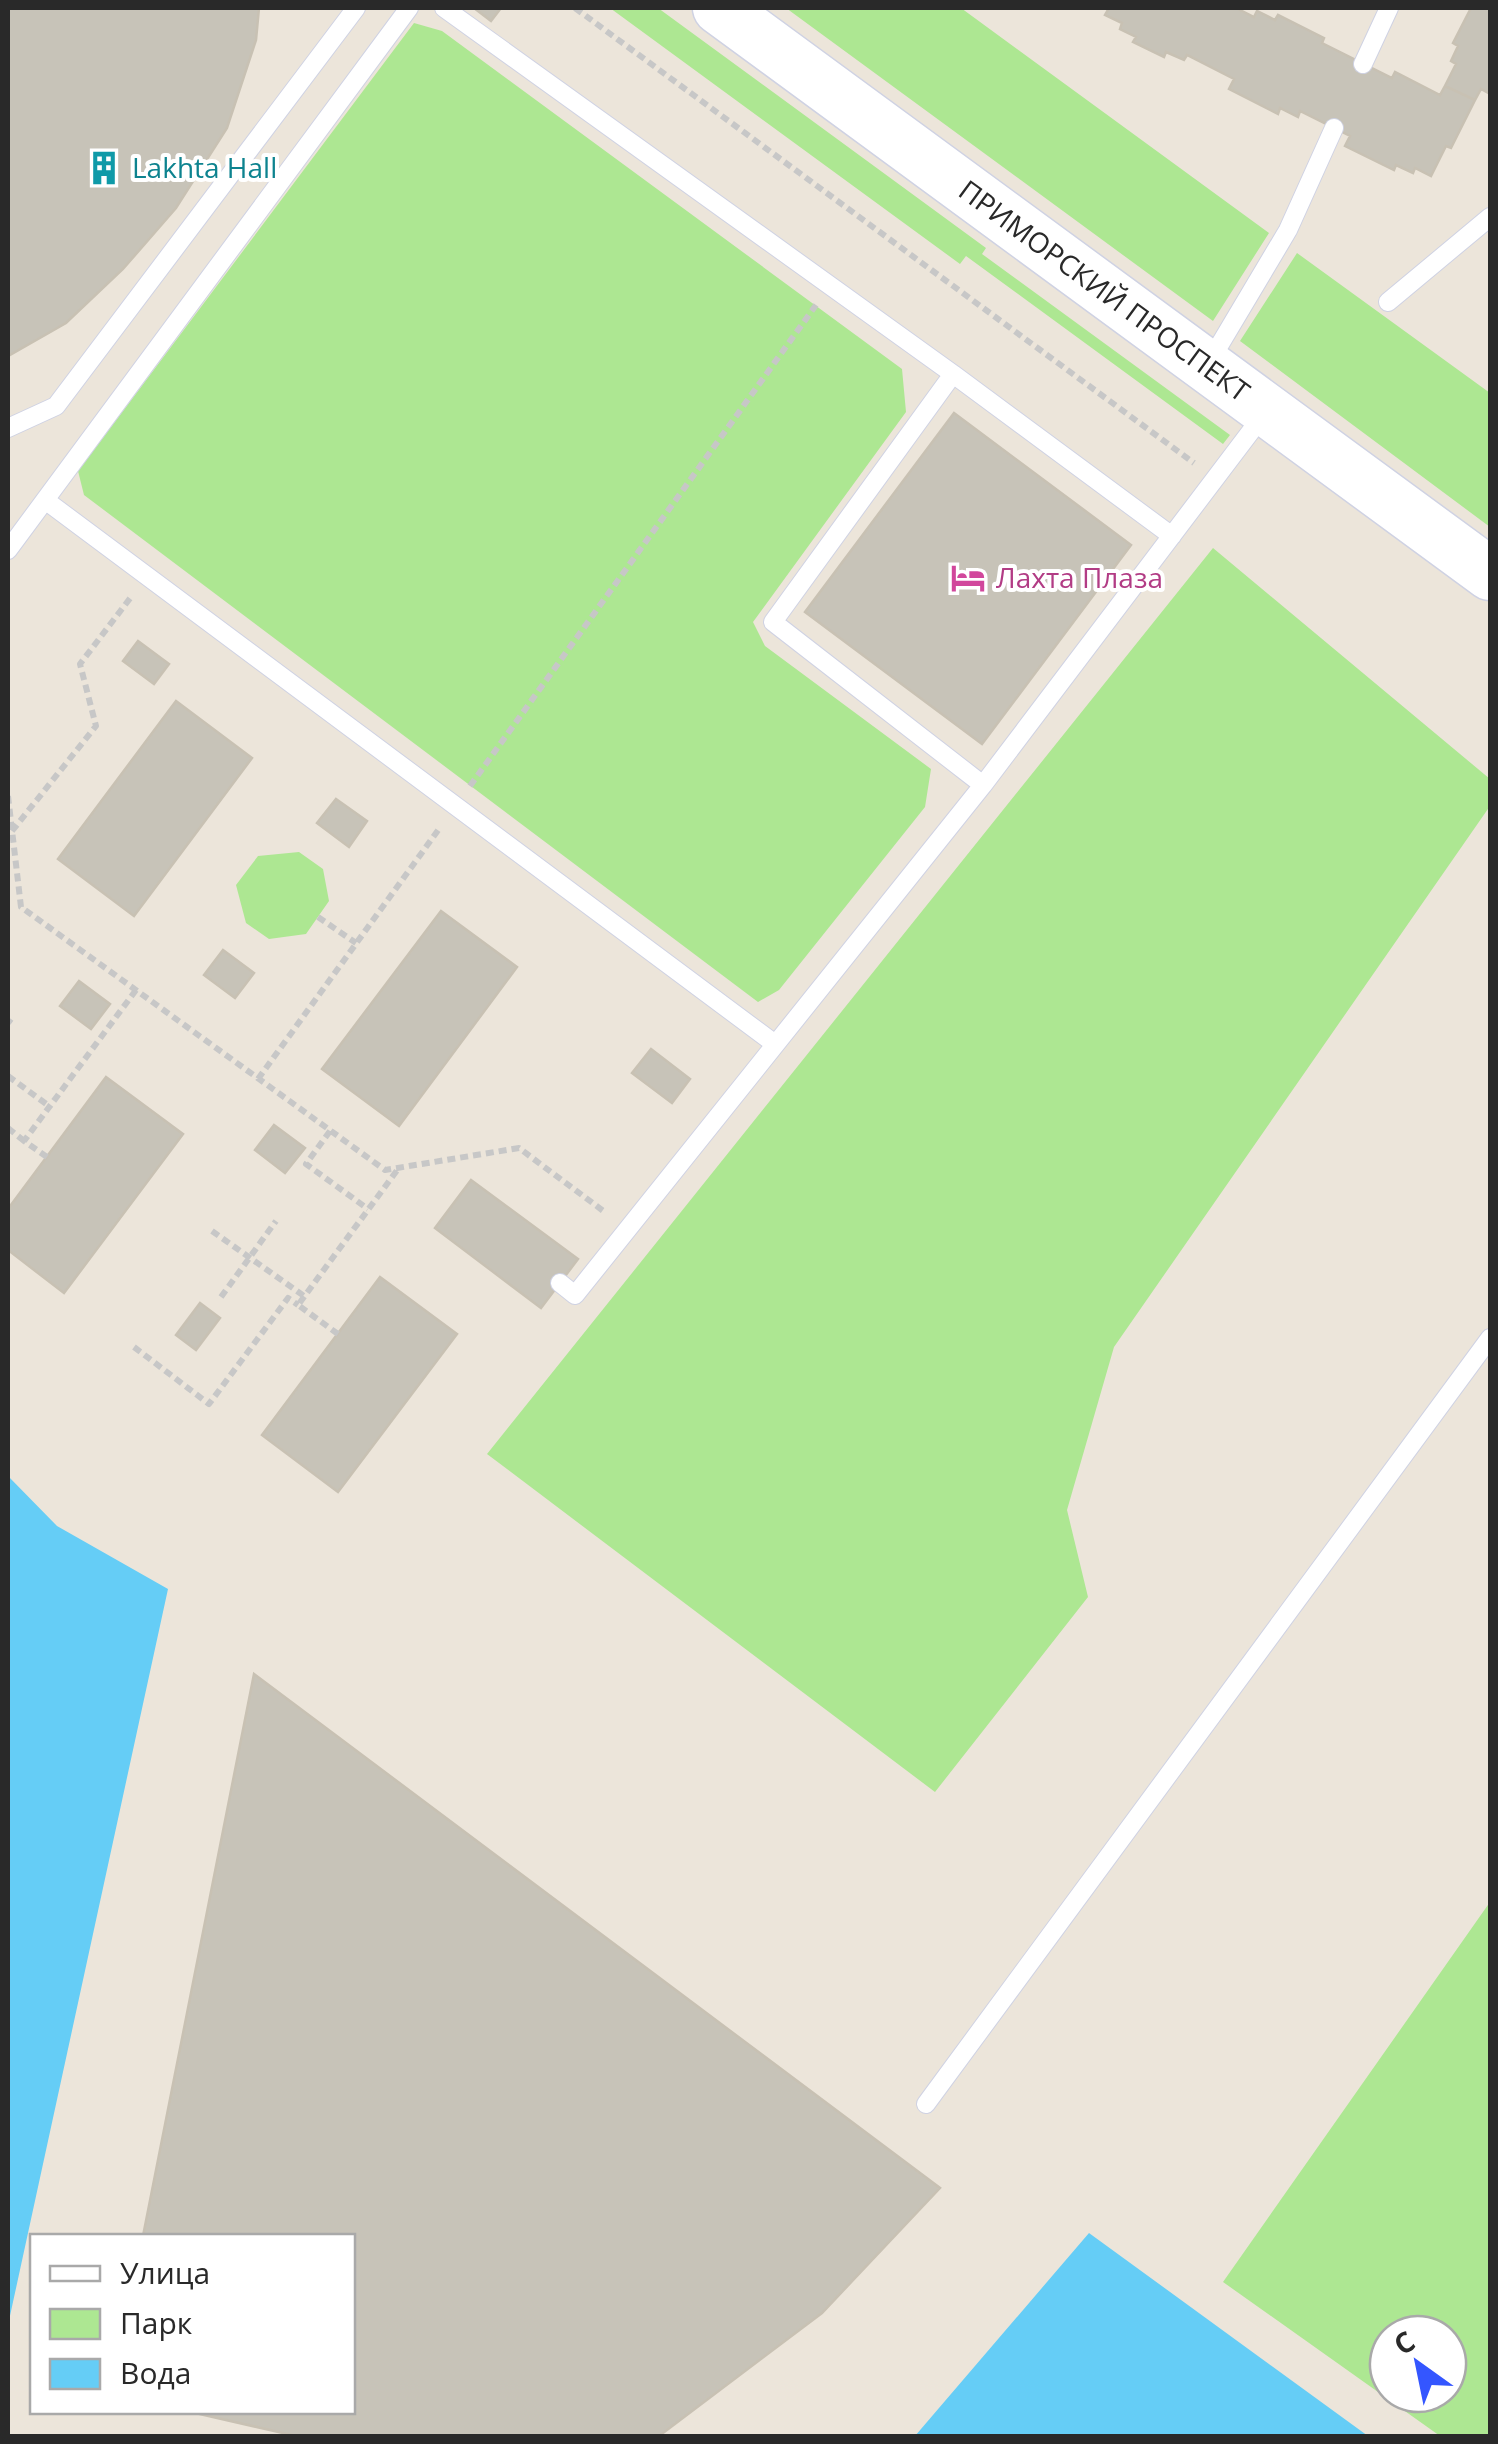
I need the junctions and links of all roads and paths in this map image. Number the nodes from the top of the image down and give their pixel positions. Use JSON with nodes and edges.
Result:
{"nodes":[{"id":1,"x":356,"y":8,"type":"edge"},
{"id":2,"x":409,"y":8,"type":"edge"},
{"id":3,"x":444,"y":8,"type":"edge"},
{"id":4,"x":575,"y":8,"type":"edge"},
{"id":5,"x":719,"y":8,"type":"edge"},
{"id":6,"x":1389,"y":8,"type":"edge"},
{"id":7,"x":1363,"y":64,"type":"dead end"},
{"id":8,"x":1334,"y":128,"type":"dead end"},
{"id":9,"x":1490,"y":220,"type":"edge"},
{"id":10,"x":830,"y":285,"type":"junction"},
{"id":11,"x":1388,"y":302,"type":"dead end"},
{"id":12,"x":1207,"y":366,"type":"junction"},
{"id":13,"x":953,"y":374,"type":"junction"},
{"id":14,"x":1268,"y":410,"type":"junction"},
{"id":15,"x":8,"y":428,"type":"edge"},
{"id":16,"x":1216,"y":479,"type":"junction"},
{"id":17,"x":45,"y":500,"type":"junction"},
{"id":18,"x":1172,"y":536,"type":"junction"},
{"id":19,"x":8,"y":550,"type":"edge"},
{"id":20,"x":1490,"y":574,"type":"edge"},
{"id":21,"x":147,"y":576,"type":"junction"},
{"id":22,"x":982,"y":785,"type":"junction"},
{"id":23,"x":8,"y":796,"type":"edge"},
{"id":24,"x":455,"y":806,"type":"junction"},
{"id":25,"x":12,"y":831,"type":"junction"},
{"id":26,"x":318,"y":917,"type":"dead end"},
{"id":27,"x":356,"y":944,"type":"junction"},
{"id":28,"x":136,"y":990,"type":"junction"},
{"id":29,"x":775,"y":1044,"type":"junction"},
{"id":30,"x":8,"y":1076,"type":"edge"},
{"id":31,"x":258,"y":1079,"type":"junction"},
{"id":32,"x":50,"y":1106,"type":"junction"},
{"id":33,"x":8,"y":1128,"type":"edge"},
{"id":34,"x":330,"y":1131,"type":"junction"},
{"id":35,"x":24,"y":1141,"type":"junction"},
{"id":36,"x":47,"y":1157,"type":"dead end"},
{"id":37,"x":399,"y":1168,"type":"junction"},
{"id":38,"x":368,"y":1210,"type":"junction"},
{"id":39,"x":276,"y":1222,"type":"dead end"},
{"id":40,"x":628,"y":1228,"type":"junction"},
{"id":41,"x":212,"y":1231,"type":"dead end"},
{"id":42,"x":250,"y":1258,"type":"junction"},
{"id":43,"x":560,"y":1283,"type":"dead end"},
{"id":44,"x":304,"y":1296,"type":"junction"},
{"id":45,"x":222,"y":1297,"type":"dead end"},
{"id":46,"x":298,"y":1305,"type":"junction"},
{"id":47,"x":338,"y":1334,"type":"dead end"},
{"id":48,"x":1490,"y":1338,"type":"edge"},
{"id":49,"x":134,"y":1347,"type":"dead end"},
{"id":50,"x":926,"y":2104,"type":"dead end"}],
"edges":[{"from":1,"to":15,"type":"lane"},
{"from":2,"to":17,"type":"lane"},
{"from":3,"to":10,"type":"lane"},
{"from":4,"to":16,"type":"path"},
{"from":5,"to":12,"type":"street","name":"ПРИМОРСКИЙ ПРОСПЕКТ"},
{"from":6,"to":7,"type":"lane"},
{"from":8,"to":12,"type":"lane"},
{"from":9,"to":11,"type":"lane"},
{"from":10,"to":13,"type":"lane"},
{"from":10,"to":24,"type":"path"},
{"from":12,"to":14,"type":"street","name":"ПРИМОРСКИЙ ПРОСПЕКТ"},
{"from":13,"to":18,"type":"lane"},
{"from":13,"to":22,"type":"lane"},
{"from":14,"to":16,"type":"lane"},
{"from":14,"to":20,"type":"street","name":"ПРИМОРСКИЙ ПРОСПЕКТ"},
{"from":16,"to":18,"type":"lane"},
{"from":17,"to":19,"type":"lane"},
{"from":17,"to":21,"type":"lane"},
{"from":18,"to":22,"type":"lane"},
{"from":21,"to":24,"type":"lane"},
{"from":21,"to":25,"type":"path"},
{"from":22,"to":29,"type":"lane"},
{"from":23,"to":25,"type":"path"},
{"from":24,"to":27,"type":"path"},
{"from":24,"to":29,"type":"lane"},
{"from":25,"to":28,"type":"path"},
{"from":26,"to":27,"type":"path"},
{"from":27,"to":31,"type":"path"},
{"from":28,"to":31,"type":"path"},
{"from":28,"to":32,"type":"path"},
{"from":29,"to":40,"type":"lane"},
{"from":30,"to":32,"type":"path"},
{"from":31,"to":34,"type":"path"},
{"from":32,"to":35,"type":"path"},
{"from":33,"to":35,"type":"path"},
{"from":34,"to":37,"type":"path"},
{"from":34,"to":38,"type":"path"},
{"from":35,"to":36,"type":"path"},
{"from":37,"to":38,"type":"path"},
{"from":37,"to":40,"type":"path"},
{"from":38,"to":44,"type":"path"},
{"from":39,"to":42,"type":"path"},
{"from":40,"to":43,"type":"lane"},
{"from":41,"to":42,"type":"path"},
{"from":42,"to":44,"type":"path"},
{"from":42,"to":45,"type":"path"},
{"from":44,"to":46,"type":"path"},
{"from":46,"to":47,"type":"path"},
{"from":46,"to":49,"type":"path"},
{"from":48,"to":50,"type":"lane"}]}
